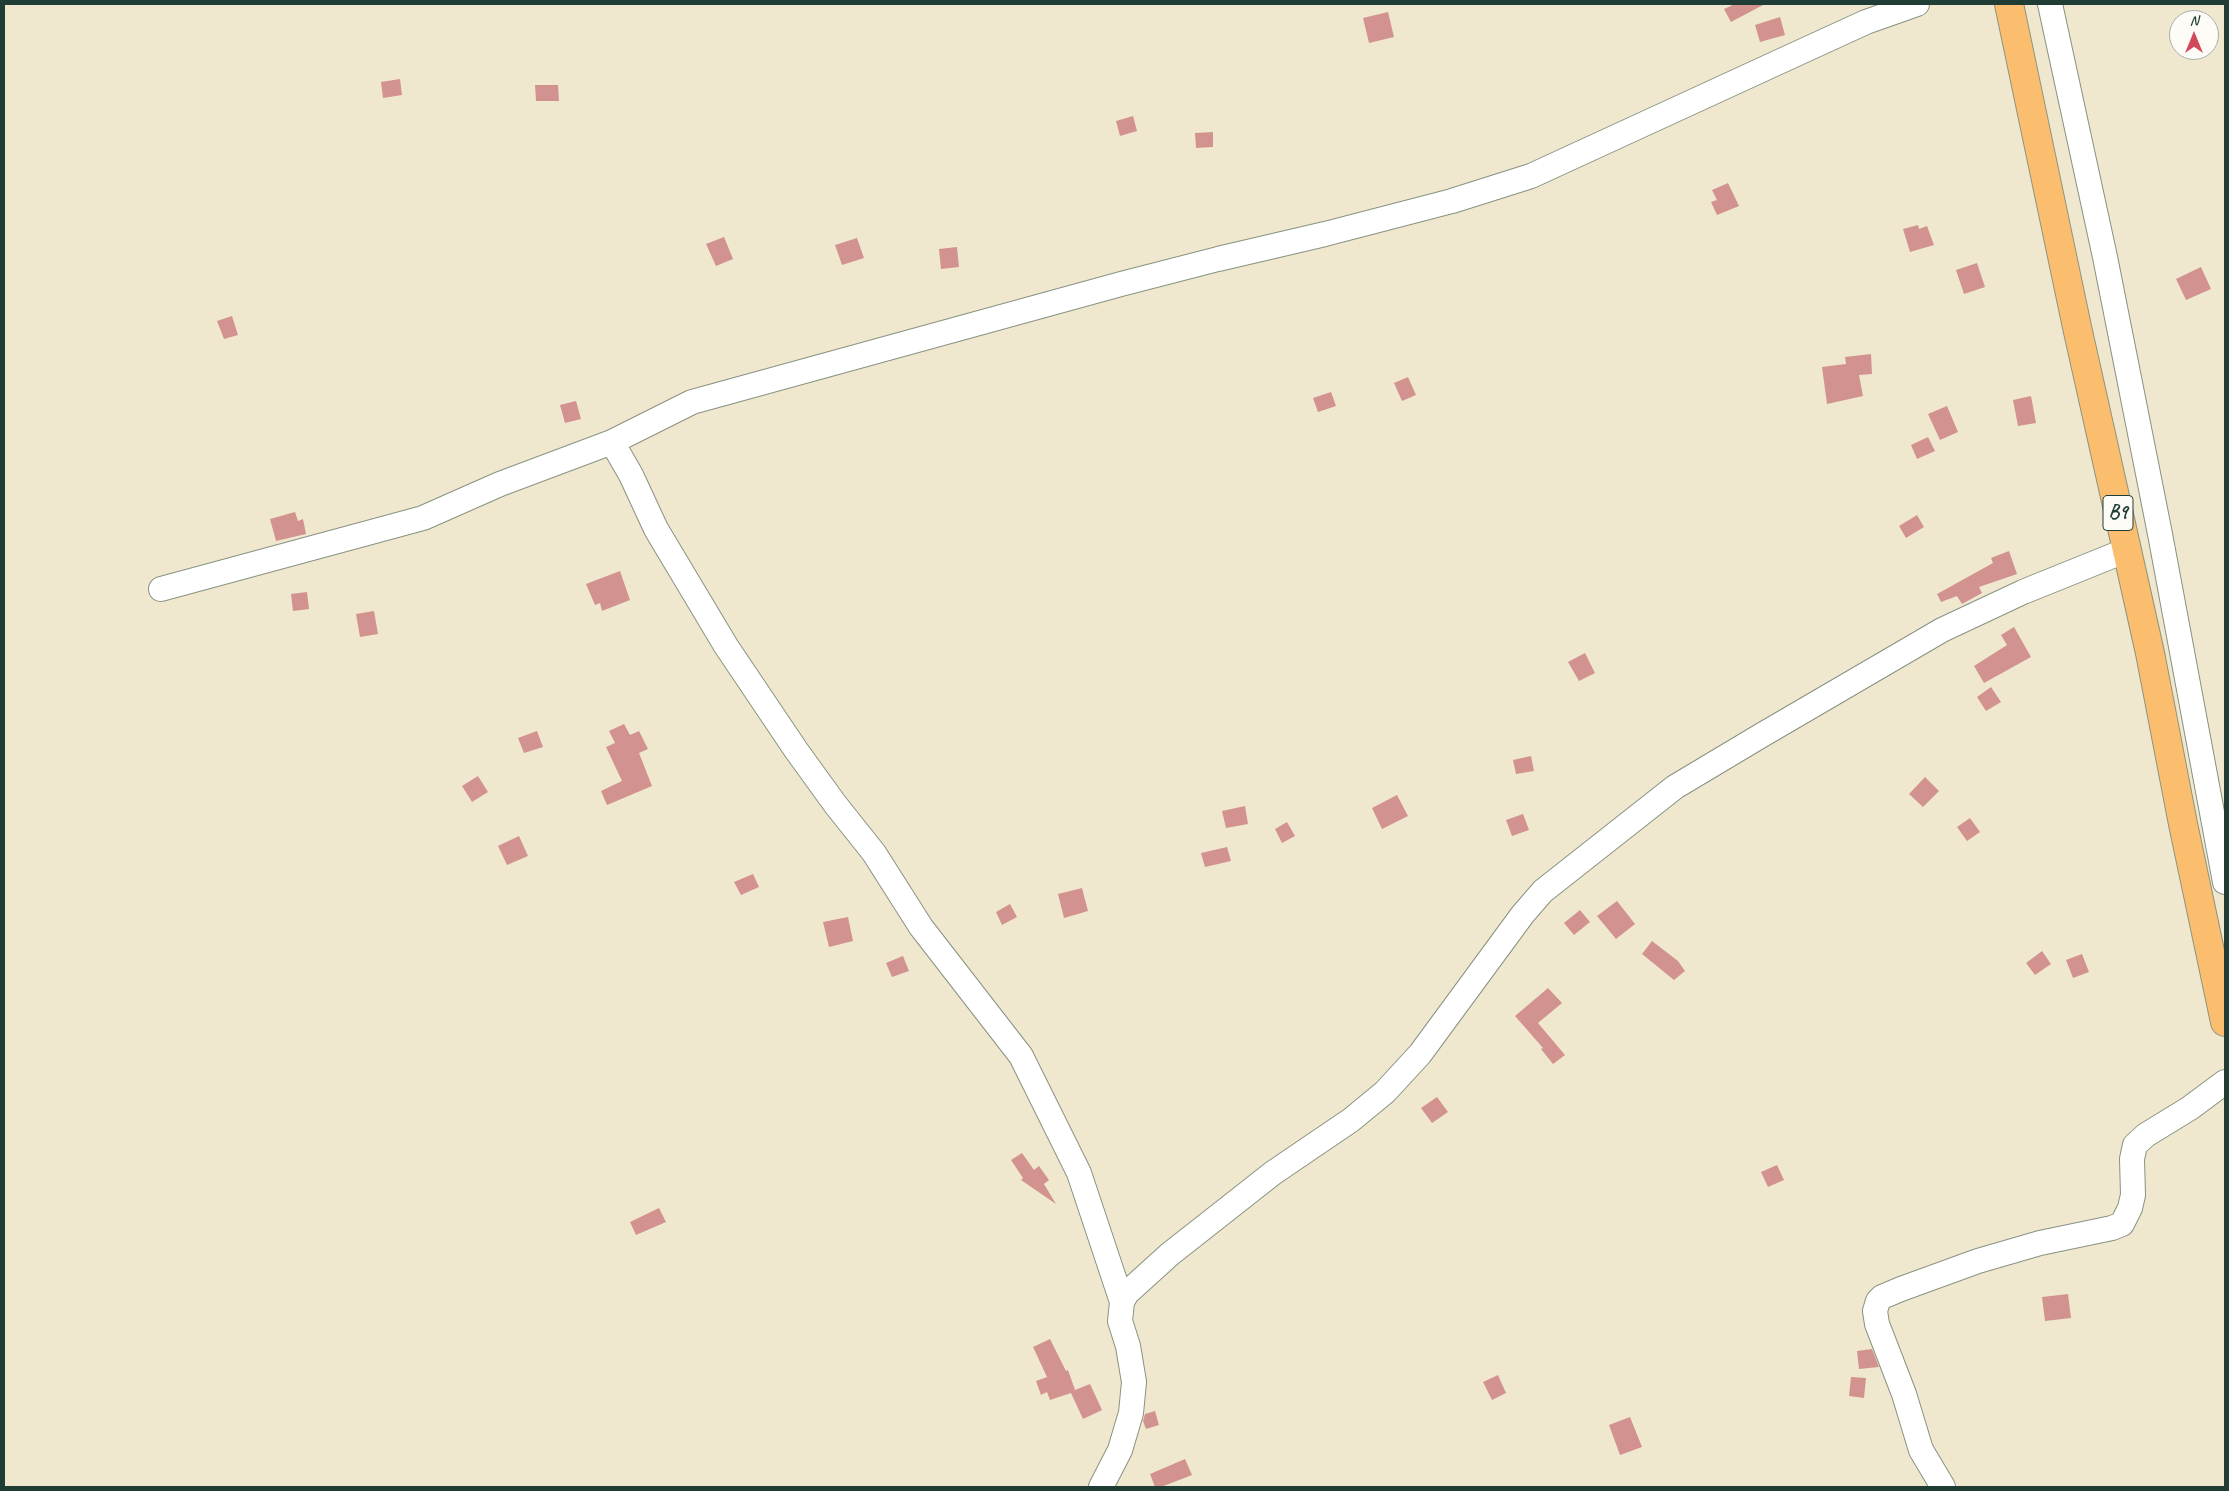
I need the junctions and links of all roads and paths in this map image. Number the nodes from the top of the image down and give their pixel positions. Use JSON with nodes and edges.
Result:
{"nodes":[{"id":1,"x":1917,"y":4,"type":"edge"},
{"id":2,"x":2009,"y":4,"type":"edge"},
{"id":3,"x":2050,"y":4,"type":"edge"},
{"id":4,"x":612,"y":442,"type":"junction"},
{"id":5,"x":2127,"y":550,"type":"junction"},
{"id":6,"x":161,"y":589,"type":"dead end"},
{"id":7,"x":2225,"y":882,"type":"edge"},
{"id":8,"x":2225,"y":1022,"type":"edge"},
{"id":9,"x":2225,"y":1082,"type":"edge"},
{"id":10,"x":1122,"y":1302,"type":"junction"},
{"id":11,"x":1101,"y":1487,"type":"edge"},
{"id":12,"x":1943,"y":1487,"type":"edge"}],
"edges":[{"from":1,"to":4,"type":"street"},
{"from":2,"to":5,"type":"highway","number":"B9"},
{"from":3,"to":7,"type":"street"},
{"from":4,"to":6,"type":"street"},
{"from":4,"to":10,"type":"street"},
{"from":5,"to":8,"type":"highway","number":"B9"},
{"from":5,"to":10,"type":"street"},
{"from":9,"to":12,"type":"street"},
{"from":10,"to":11,"type":"street"}]}
